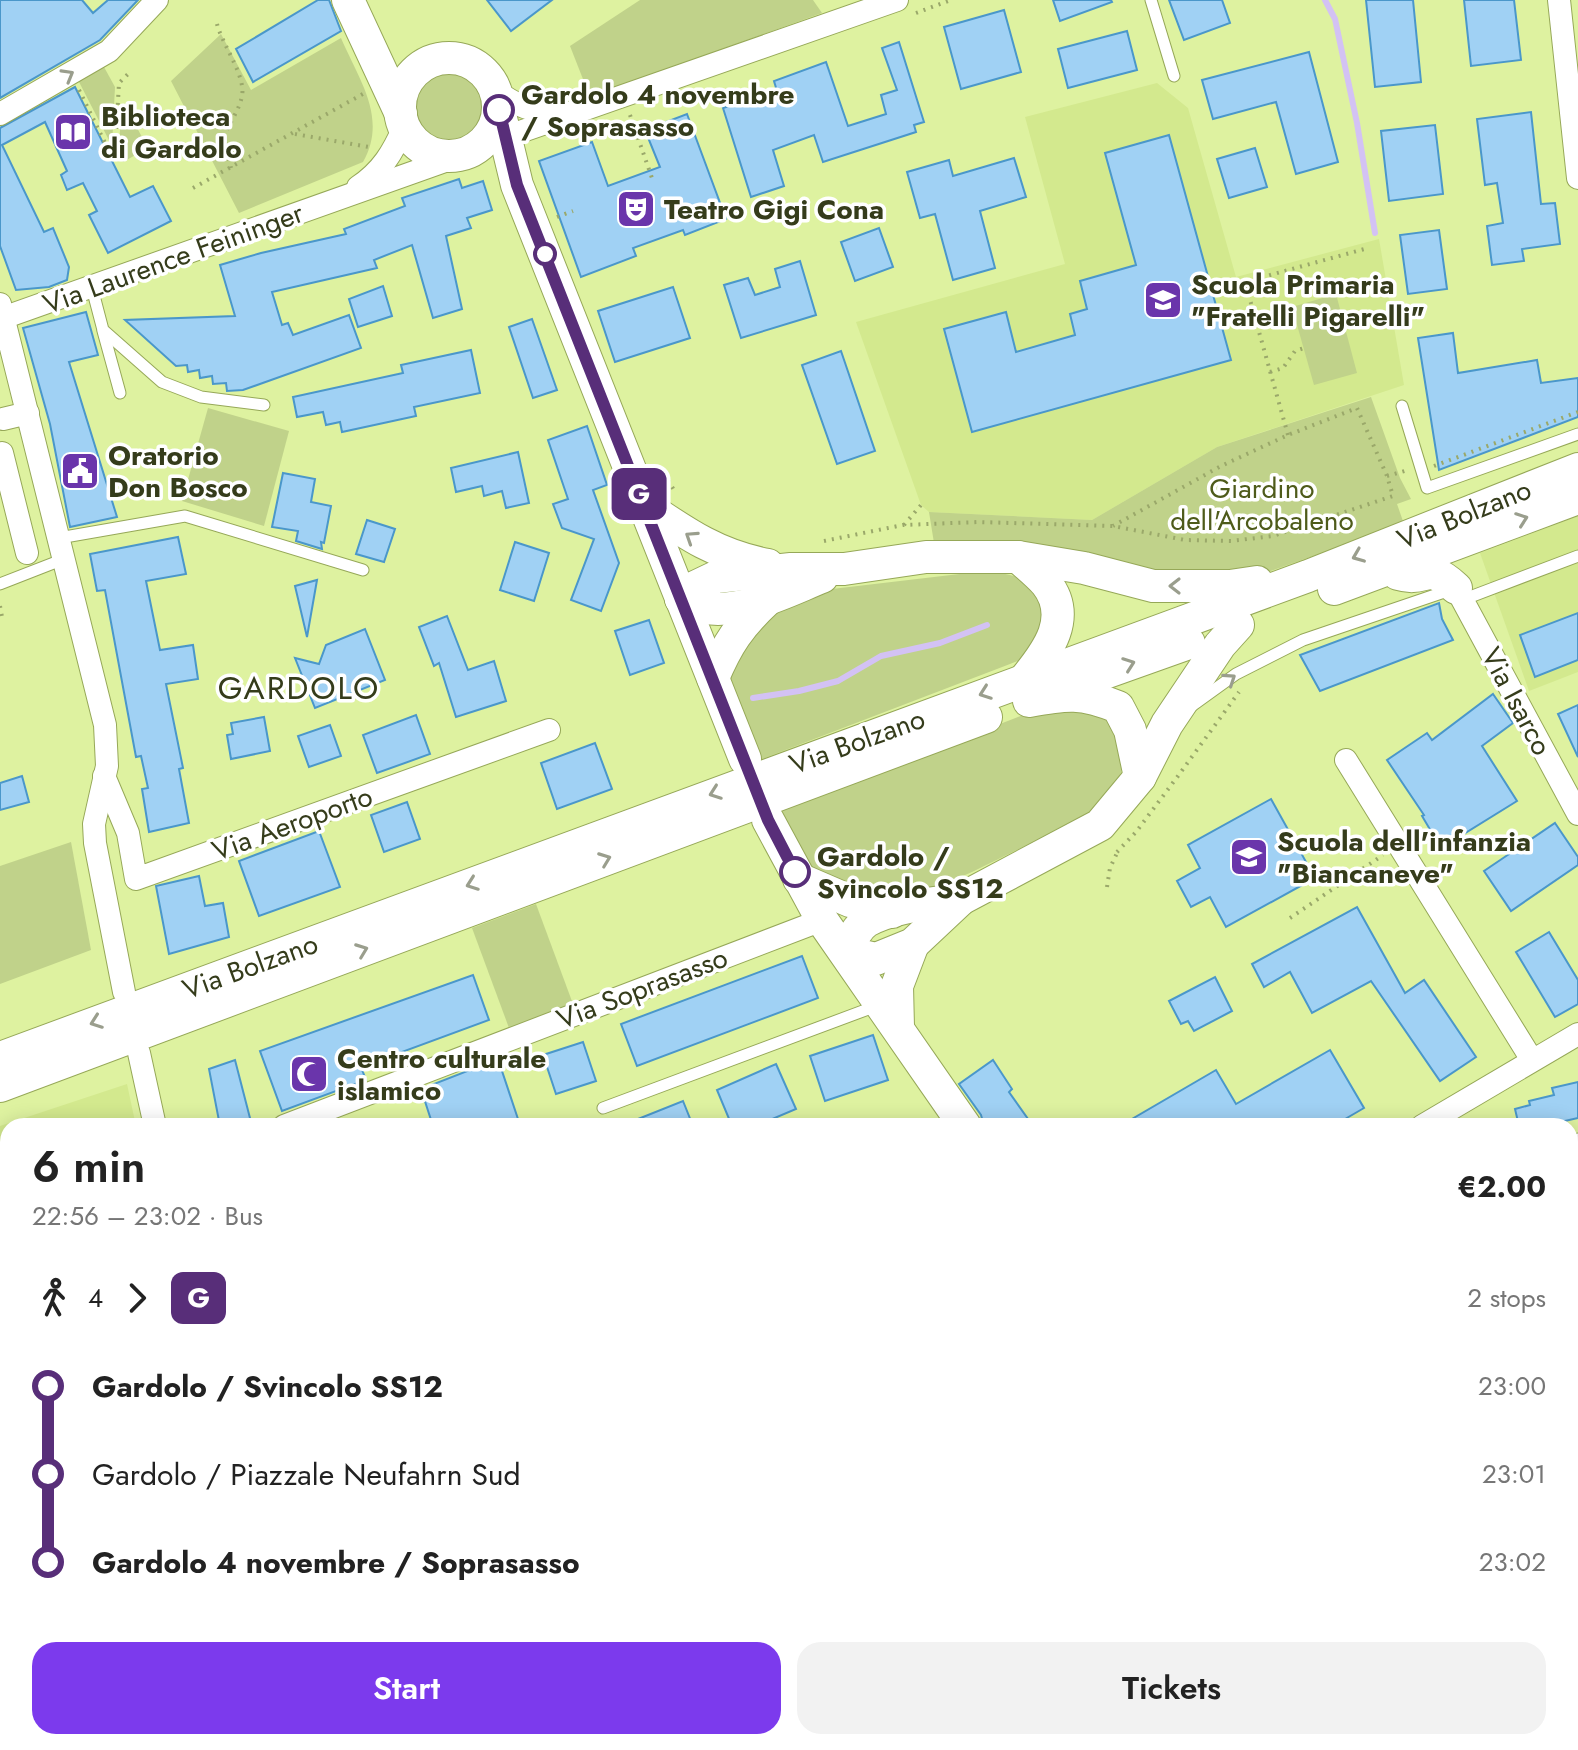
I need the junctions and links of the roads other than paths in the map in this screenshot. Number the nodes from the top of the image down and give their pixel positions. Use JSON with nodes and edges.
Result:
{"nodes":[{"id":1,"x":157,"y":0,"type":"edge"},
{"id":2,"x":828,"y":0,"type":"edge"},
{"id":3,"x":897,"y":0,"type":"edge"},
{"id":4,"x":1151,"y":0,"type":"edge"},
{"id":5,"x":1559,"y":0,"type":"edge"},
{"id":6,"x":354,"y":14,"type":"edge"},
{"id":7,"x":842,"y":20,"type":"junction"},
{"id":8,"x":433,"y":60,"type":"junction"},
{"id":9,"x":1174,"y":76,"type":"dead end"},
{"id":10,"x":497,"y":98,"type":"junction"},
{"id":11,"x":0,"y":114,"type":"edge"},
{"id":12,"x":577,"y":114,"type":"junction"},
{"id":13,"x":402,"y":120,"type":"junction"},
{"id":14,"x":482,"y":147,"type":"junction"},
{"id":15,"x":1578,"y":178,"type":"edge"},
{"id":16,"x":341,"y":199,"type":"junction"},
{"id":17,"x":92,"y":288,"type":"junction"},
{"id":18,"x":1,"y":313,"type":"edge"},
{"id":19,"x":103,"y":330,"type":"junction"},
{"id":20,"x":120,"y":393,"type":"dead end"},
{"id":21,"x":264,"y":405,"type":"dead end"},
{"id":22,"x":1402,"y":406,"type":"dead end"},
{"id":23,"x":28,"y":413,"type":"junction"},
{"id":24,"x":3,"y":419,"type":"dead end"},
{"id":25,"x":1578,"y":434,"type":"edge"},
{"id":26,"x":2,"y":453,"type":"dead end"},
{"id":27,"x":1576,"y":473,"type":"edge"},
{"id":28,"x":644,"y":505,"type":"junction"},
{"id":29,"x":1479,"y":535,"type":"junction"},
{"id":30,"x":62,"y":548,"type":"junction"},
{"id":31,"x":27,"y":553,"type":"dead end"},
{"id":32,"x":1578,"y":556,"type":"edge"},
{"id":33,"x":1018,"y":557,"type":"junction"},
{"id":34,"x":791,"y":569,"type":"junction"},
{"id":35,"x":844,"y":569,"type":"junction"},
{"id":36,"x":363,"y":570,"type":"dead end"},
{"id":37,"x":1385,"y":570,"type":"junction"},
{"id":38,"x":1308,"y":576,"type":"junction"},
{"id":39,"x":0,"y":584,"type":"edge"},
{"id":40,"x":1459,"y":594,"type":"junction"},
{"id":41,"x":769,"y":598,"type":"junction"},
{"id":42,"x":681,"y":599,"type":"junction"},
{"id":43,"x":1238,"y":625,"type":"junction"},
{"id":44,"x":713,"y":678,"type":"junction"},
{"id":45,"x":1027,"y":690,"type":"junction"},
{"id":46,"x":1167,"y":724,"type":"junction"},
{"id":47,"x":549,"y":730,"type":"dead end"},
{"id":48,"x":745,"y":759,"type":"dead end"},
{"id":49,"x":1346,"y":760,"type":"dead end"},
{"id":50,"x":104,"y":776,"type":"junction"},
{"id":51,"x":1140,"y":777,"type":"junction"},
{"id":52,"x":1578,"y":814,"type":"edge"},
{"id":53,"x":768,"y":820,"type":"dead end"},
{"id":54,"x":799,"y":879,"type":"junction"},
{"id":55,"x":961,"y":899,"type":"junction"},
{"id":56,"x":892,"y":912,"type":"junction"},
{"id":57,"x":822,"y":920,"type":"junction"},
{"id":58,"x":913,"y":944,"type":"junction"},
{"id":59,"x":846,"y":952,"type":"junction"},
{"id":60,"x":124,"y":992,"type":"dead end"},
{"id":61,"x":890,"y":1016,"type":"junction"},
{"id":62,"x":1578,"y":1034,"type":"edge"},
{"id":63,"x":139,"y":1053,"type":"dead end"},
{"id":64,"x":0,"y":1058,"type":"edge"},
{"id":65,"x":1532,"y":1060,"type":"junction"},
{"id":66,"x":0,"y":1086,"type":"edge"},
{"id":67,"x":603,"y":1108,"type":"dead end"},
{"id":68,"x":153,"y":1118,"type":"edge"},
{"id":69,"x":305,"y":1118,"type":"edge"},
{"id":70,"x":960,"y":1118,"type":"edge"},
{"id":71,"x":1435,"y":1118,"type":"edge"}],
"edges":[{"from":11,"to":1,"type":"street","one_way":true},
{"from":2,"to":7,"type":"street"},
{"from":3,"to":7,"type":"street","name":"Via Laurence Feininger"},
{"from":4,"to":9,"type":"lane"},
{"from":5,"to":15,"type":"street"},
{"from":6,"to":8,"type":"main road"},
{"from":6,"to":13,"type":"main road"},
{"from":7,"to":12,"type":"street","name":"Via Laurence Feininger"},
{"from":8,"to":10,"type":"main road"},
{"from":8,"to":13,"type":"main road"},
{"from":10,"to":12,"type":"street"},
{"from":10,"to":14,"type":"main road"},
{"from":12,"to":14,"type":"street","name":"Via Laurence Feininger"},
{"from":13,"to":14,"type":"main road"},
{"from":13,"to":16,"type":"street","name":"Via Laurence Feininger"},
{"from":14,"to":16,"type":"street","name":"Via Laurence Feininger"},
{"from":14,"to":28,"type":"main road"},
{"from":16,"to":17,"type":"street","name":"Via Laurence Feininger"},
{"from":17,"to":18,"type":"street","name":"Via Laurence Feininger"},
{"from":17,"to":19,"type":"lane"},
{"from":18,"to":23,"type":"street","name":"Via Aeroporto"},
{"from":19,"to":20,"type":"lane"},
{"from":19,"to":21,"type":"lane"},
{"from":22,"to":25,"type":"lane"},
{"from":23,"to":24,"type":"street"},
{"from":23,"to":30,"type":"street","name":"Via Aeroporto"},
{"from":26,"to":31,"type":"street"},
{"from":29,"to":27,"type":"main road","name":"Via Bolzano","one_way":true},
{"from":27,"to":38,"type":"main road","name":"Via Bolzano","one_way":true},
{"from":34,"to":28,"type":"main road","one_way":true},
{"from":28,"to":42,"type":"main road"},
{"from":29,"to":37,"type":"main road","name":"Via Bolzano"},
{"from":29,"to":40,"type":"main road"},
{"from":30,"to":36,"type":"lane"},
{"from":30,"to":39,"type":"lane"},
{"from":30,"to":50,"type":"street","name":"Via Aeroporto"},
{"from":32,"to":40,"type":"lane"},
{"from":33,"to":35,"type":"main road"},
{"from":38,"to":33,"type":"main road","one_way":true},
{"from":33,"to":45,"type":"main road"},
{"from":34,"to":35,"type":"main road"},
{"from":34,"to":42,"type":"main road"},
{"from":35,"to":41,"type":"main road"},
{"from":37,"to":40,"type":"main road"},
{"from":37,"to":43,"type":"main road","name":"Via Bolzano"},
{"from":38,"to":45,"type":"main road","name":"Via Bolzano"},
{"from":46,"to":40,"type":"lane","one_way":true},
{"from":40,"to":52,"type":"street","name":"Via Isarco"},
{"from":41,"to":42,"type":"main road"},
{"from":41,"to":44,"type":"main road"},
{"from":42,"to":44,"type":"main road"},
{"from":45,"to":43,"type":"main road","name":"Via Bolzano","one_way":true},
{"from":43,"to":46,"type":"main road"},
{"from":44,"to":48,"type":"main road"},
{"from":45,"to":51,"type":"main road"},
{"from":45,"to":64,"type":"main road","name":"Via Bolzano","one_way":true},
{"from":66,"to":45,"type":"main road","name":"Via Bolzano","one_way":true},
{"from":46,"to":51,"type":"main road"},
{"from":47,"to":50,"type":"street","name":"Via Aeroporto"},
{"from":49,"to":65,"type":"street"},
{"from":50,"to":60,"type":"street","name":"Via Aeroporto"},
{"from":51,"to":55,"type":"main road"},
{"from":53,"to":54,"type":"main road"},
{"from":54,"to":56,"type":"main road"},
{"from":54,"to":57,"type":"main road"},
{"from":55,"to":56,"type":"main road"},
{"from":55,"to":58,"type":"main road"},
{"from":56,"to":59,"type":"main road"},
{"from":57,"to":59,"type":"main road"},
{"from":57,"to":69,"type":"street","name":"Via Soprasasso"},
{"from":58,"to":59,"type":"main road"},
{"from":58,"to":61,"type":"main road"},
{"from":59,"to":61,"type":"main road"},
{"from":61,"to":67,"type":"lane"},
{"from":61,"to":70,"type":"main road"},
{"from":62,"to":65,"type":"street"},
{"from":63,"to":68,"type":"street"},
{"from":65,"to":71,"type":"street"}]}
